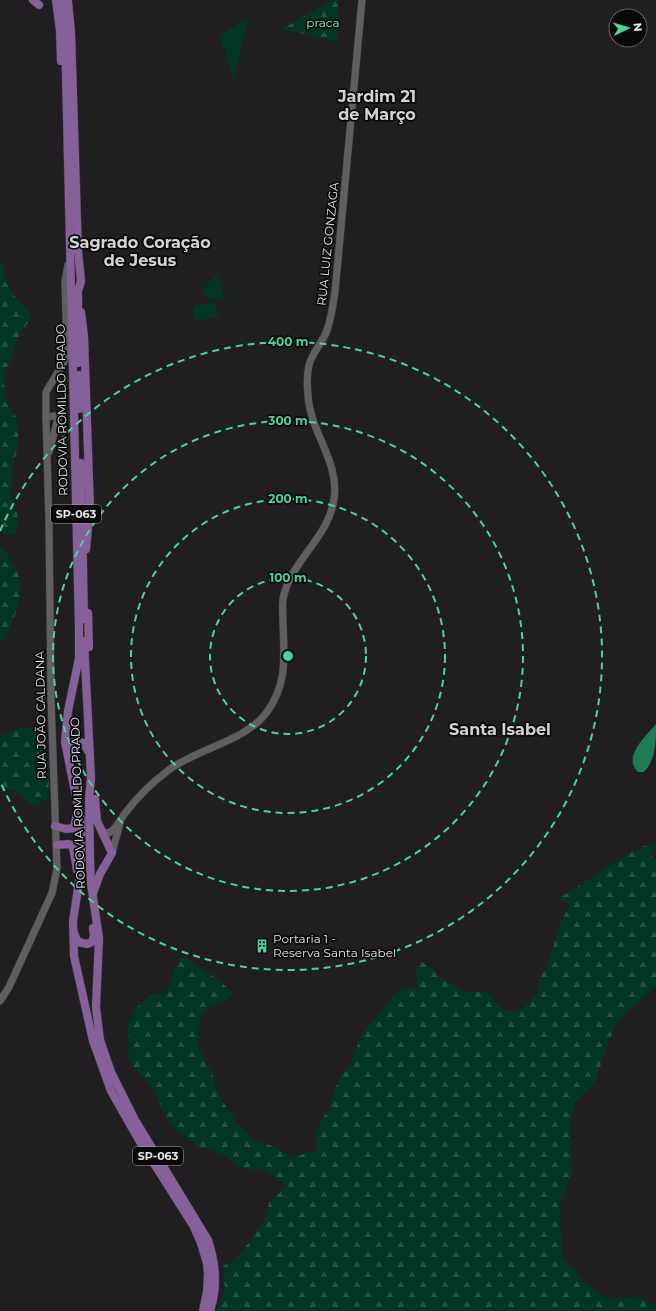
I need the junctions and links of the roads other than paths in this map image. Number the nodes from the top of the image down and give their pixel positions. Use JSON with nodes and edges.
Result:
{"nodes":[{"id":1,"x":33,"y":0,"type":"edge"},
{"id":2,"x":36,"y":0,"type":"edge"},
{"id":3,"x":56,"y":0,"type":"edge"},
{"id":4,"x":62,"y":0,"type":"edge"},
{"id":5,"x":68,"y":0,"type":"edge"},
{"id":6,"x":362,"y":0,"type":"edge"},
{"id":7,"x":67,"y":87,"type":"junction"},
{"id":8,"x":71,"y":252,"type":"junction"},
{"id":9,"x":46,"y":417,"type":"junction"},
{"id":10,"x":47,"y":458,"type":"junction"},
{"id":11,"x":93,"y":781,"type":"junction"},
{"id":12,"x":78,"y":799,"type":"junction"},
{"id":13,"x":121,"y":819,"type":"junction"},
{"id":14,"x":55,"y":826,"type":"junction"},
{"id":15,"x":102,"y":832,"type":"junction"},
{"id":16,"x":57,"y":845,"type":"junction"},
{"id":17,"x":112,"y":852,"type":"junction"},
{"id":18,"x":94,"y":892,"type":"junction"},
{"id":19,"x":74,"y":915,"type":"junction"},
{"id":20,"x":0,"y":1001,"type":"edge"},
{"id":21,"x":203,"y":1311,"type":"edge"},
{"id":22,"x":210,"y":1311,"type":"edge"}],
"edges":[{"from":1,"to":2,"type":"main road"},
{"from":3,"to":7,"type":"main road"},
{"from":4,"to":7,"type":"main road","name":"RODOVIA ROMILDO PRADO","number":"SP-063"},
{"from":5,"to":11,"type":"main road","name":"RODOVIA ROMILDO PRADO","number":"SP-063"},
{"from":6,"to":13,"type":"main road","name":"RUA LUIZ GONZAGA"},
{"from":7,"to":8,"type":"main road","name":"RODOVIA ROMILDO PRADO","number":"SP-063"},
{"from":8,"to":9,"type":"main road","name":"RUA JOÃO CALDANA"},
{"from":8,"to":12,"type":"main road","name":"RODOVIA ROMILDO PRADO","number":"SP-063"},
{"from":9,"to":10,"type":"main road","name":"RUA JOÃO CALDANA"},
{"from":9,"to":10,"type":"main road"},
{"from":10,"to":14,"type":"main road","name":"RUA JOÃO CALDANA"},
{"from":11,"to":12,"type":"main road"},
{"from":11,"to":15,"type":"main road"},
{"from":11,"to":18,"type":"main road","name":"RODOVIA ROMILDO PRADO","number":"SP-063"},
{"from":12,"to":14,"type":"main road"},
{"from":12,"to":19,"type":"main road","name":"RODOVIA ROMILDO PRADO","number":"SP-063"},
{"from":13,"to":15,"type":"main road","name":"RUA LUIZ GONZAGA"},
{"from":13,"to":17,"type":"main road","name":"RUA LUIZ GONZAGA"},
{"from":14,"to":16,"type":"main road","name":"RUA JOÃO CALDANA"},
{"from":15,"to":17,"type":"main road"},
{"from":16,"to":19,"type":"main road"},
{"from":16,"to":20,"type":"main road","name":"RUA JOÃO CALDANA"},
{"from":17,"to":18,"type":"main road"},
{"from":18,"to":19,"type":"main road"},
{"from":18,"to":22,"type":"main road","name":"RODOVIA ROMILDO PRADO","number":"SP-063"},
{"from":19,"to":21,"type":"main road","name":"RODOVIA ROMILDO PRADO","number":"SP-063"}]}
